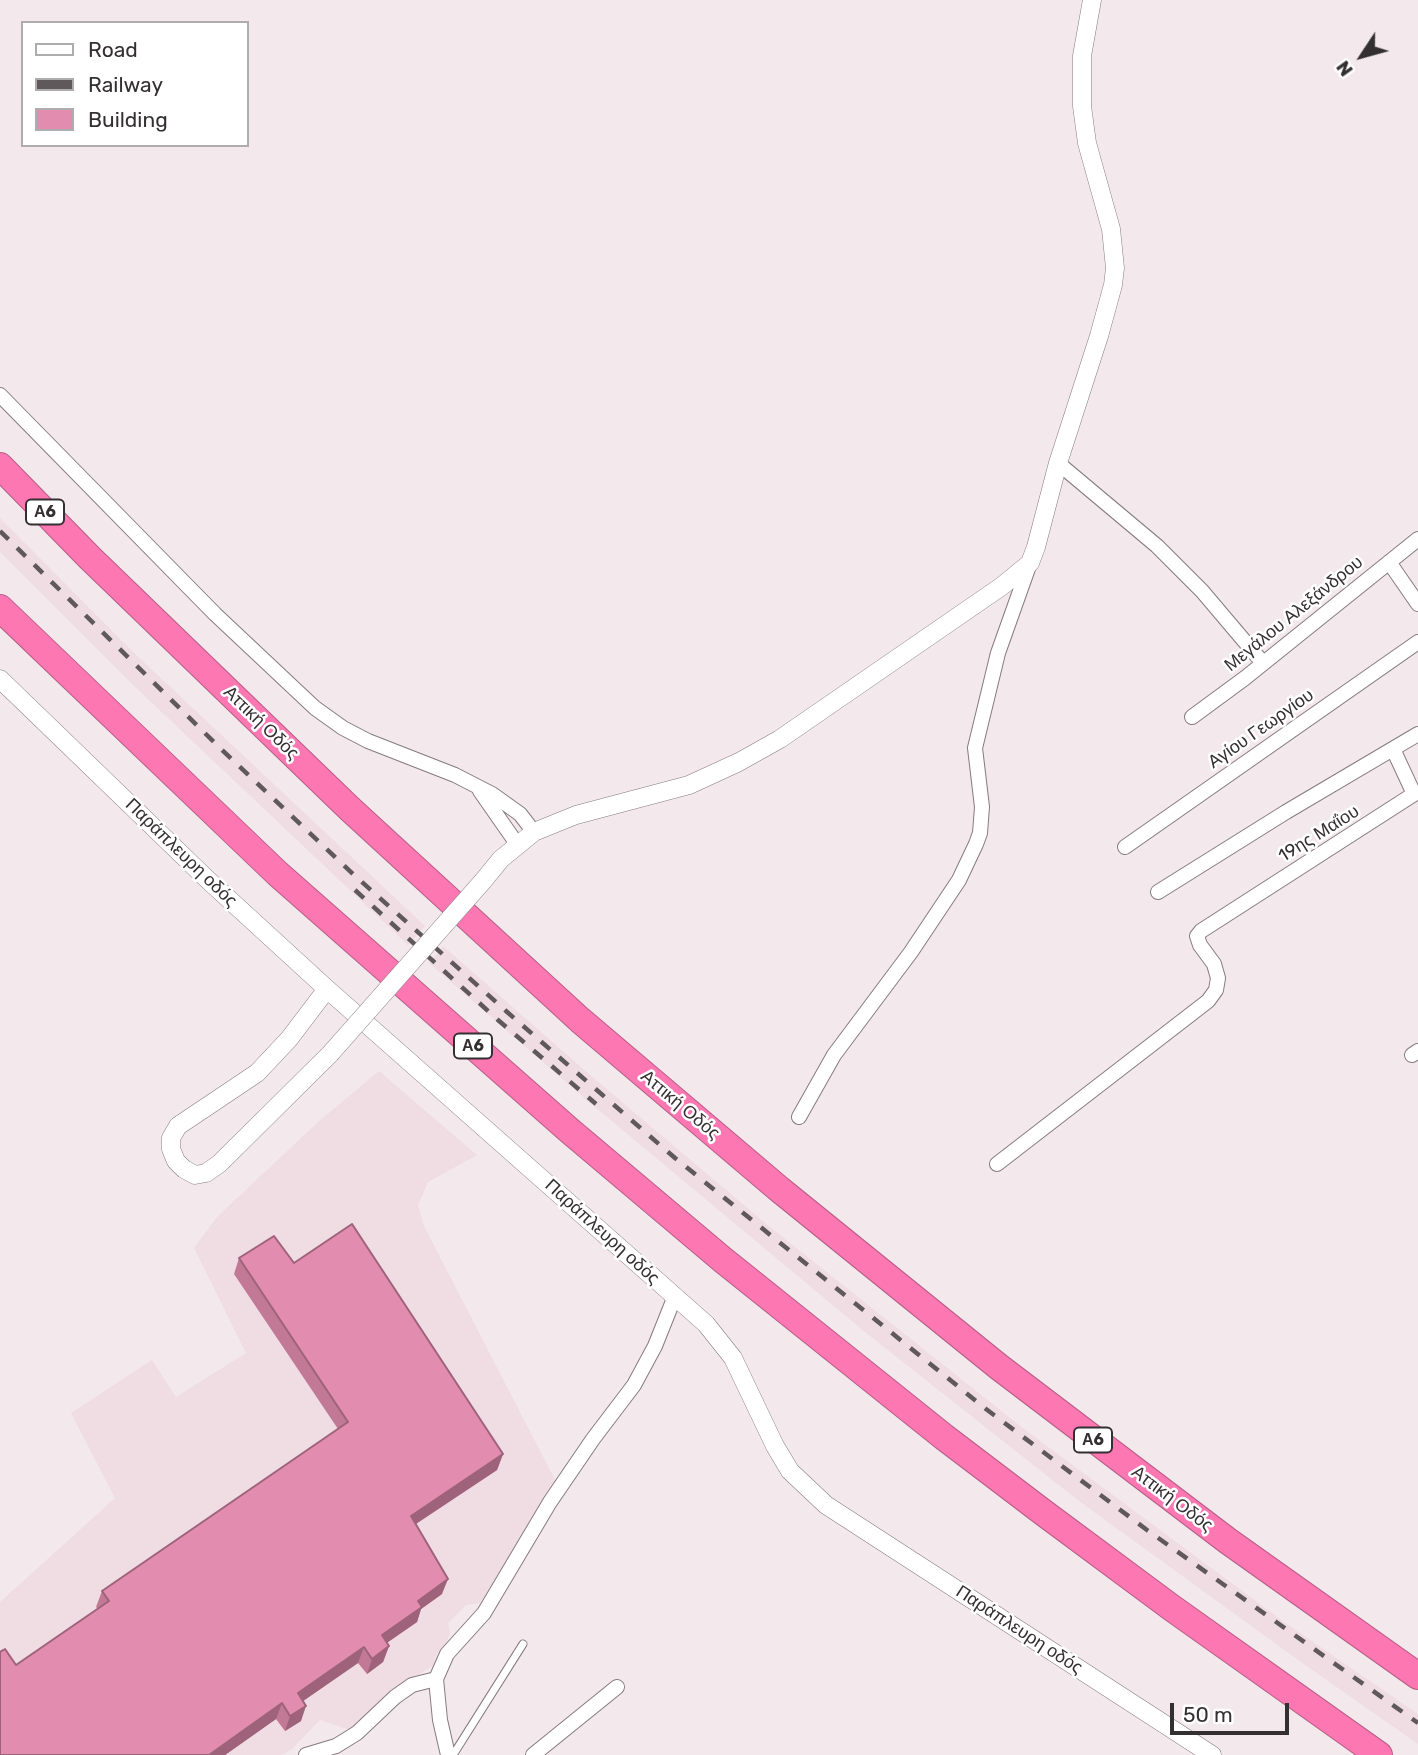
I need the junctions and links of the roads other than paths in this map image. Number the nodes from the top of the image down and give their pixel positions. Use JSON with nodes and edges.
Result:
{"nodes":[{"id":1,"x":1092,"y":0,"type":"edge"},
{"id":2,"x":0,"y":396,"type":"edge"},
{"id":3,"x":1058,"y":463,"type":"junction"},
{"id":4,"x":0,"y":466,"type":"edge"},
{"id":5,"x":1418,"y":539,"type":"edge"},
{"id":6,"x":1389,"y":562,"type":"junction"},
{"id":7,"x":1030,"y":563,"type":"junction"},
{"id":8,"x":1418,"y":604,"type":"edge"},
{"id":9,"x":0,"y":608,"type":"edge"},
{"id":10,"x":1418,"y":642,"type":"edge"},
{"id":11,"x":1263,"y":663,"type":"junction"},
{"id":12,"x":0,"y":679,"type":"edge"},
{"id":13,"x":1192,"y":717,"type":"dead end"},
{"id":14,"x":1418,"y":734,"type":"edge"},
{"id":15,"x":1393,"y":749,"type":"junction"},
{"id":16,"x":477,"y":788,"type":"junction"},
{"id":17,"x":534,"y":832,"type":"junction"},
{"id":18,"x":517,"y":845,"type":"junction"},
{"id":19,"x":1125,"y":847,"type":"dead end"},
{"id":20,"x":1158,"y":892,"type":"dead end"},
{"id":21,"x":327,"y":989,"type":"junction"},
{"id":22,"x":799,"y":1117,"type":"dead end"},
{"id":23,"x":996,"y":1164,"type":"dead end"},
{"id":24,"x":675,"y":1296,"type":"junction"},
{"id":25,"x":523,"y":1644,"type":"dead end"},
{"id":26,"x":1418,"y":1676,"type":"edge"},
{"id":27,"x":436,"y":1679,"type":"junction"},
{"id":28,"x":617,"y":1686,"type":"dead end"},
{"id":29,"x":306,"y":1755,"type":"edge"},
{"id":30,"x":451,"y":1755,"type":"edge"},
{"id":31,"x":533,"y":1755,"type":"edge"},
{"id":32,"x":1212,"y":1755,"type":"edge"},
{"id":33,"x":1379,"y":1755,"type":"edge"}],
"edges":[{"from":1,"to":3,"type":"street"},
{"from":2,"to":16,"type":"street"},
{"from":3,"to":7,"type":"street"},
{"from":3,"to":11,"type":"street"},
{"from":4,"to":26,"type":"highway","name":"Αττική Οδός","number":"Α6"},
{"from":5,"to":6,"type":"street","name":"Μεγάλου Αλεξάνδρου"},
{"from":6,"to":8,"type":"street"},
{"from":6,"to":11,"type":"street","name":"Μεγάλου Αλεξάνδρου"},
{"from":7,"to":17,"type":"street"},
{"from":7,"to":22,"type":"street"},
{"from":9,"to":33,"type":"highway","number":"Α6"},
{"from":10,"to":19,"type":"street","name":"Αγίου Γεωργίου"},
{"from":11,"to":13,"type":"street","name":"Μεγάλου Αλεξάνδρου"},
{"from":12,"to":21,"type":"street","name":"Παράπλευρη οδός"},
{"from":14,"to":15,"type":"street"},
{"from":15,"to":20,"type":"street"},
{"from":15,"to":23,"type":"street","name":"19ης Μαΐου"},
{"from":16,"to":17,"type":"street"},
{"from":16,"to":18,"type":"street"},
{"from":17,"to":18,"type":"street"},
{"from":18,"to":21,"type":"street","bridge":true},
{"from":21,"to":24,"type":"street","name":"Παράπλευρη οδός"},
{"from":24,"to":27,"type":"street"},
{"from":24,"to":32,"type":"street","name":"Παράπλευρη οδός"},
{"from":25,"to":30,"type":"lane"},
{"from":27,"to":29,"type":"street"},
{"from":27,"to":30,"type":"street"},
{"from":28,"to":31,"type":"street"}]}
